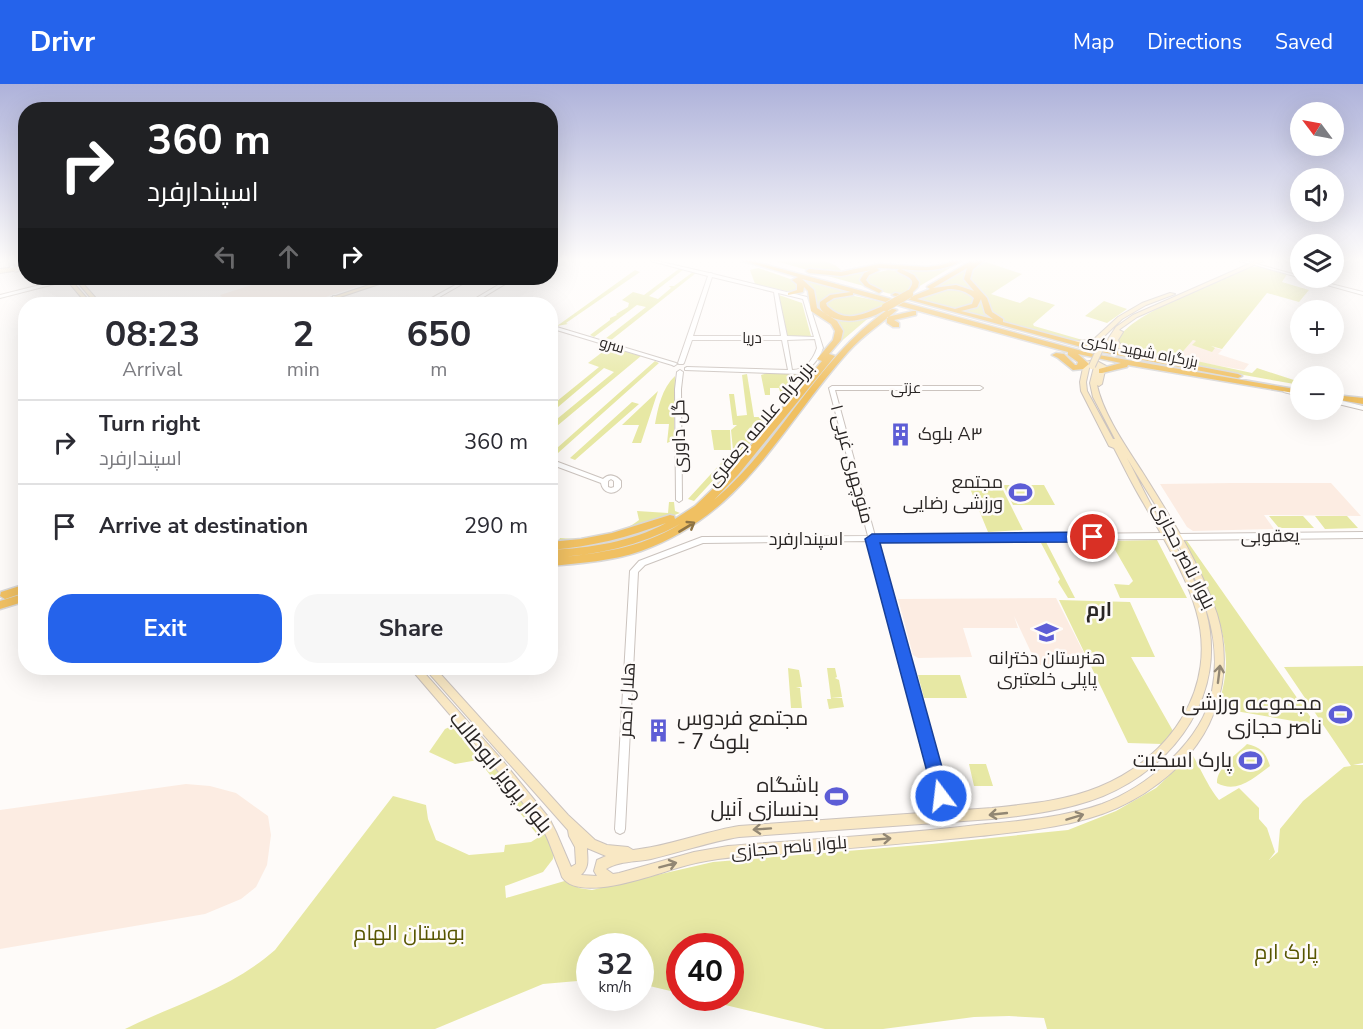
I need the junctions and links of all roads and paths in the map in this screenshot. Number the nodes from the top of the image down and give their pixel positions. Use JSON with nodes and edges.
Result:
{"nodes":[{"id":1,"x":701,"y":305,"type":"edge"},
{"id":2,"x":778,"y":305,"type":"edge"},
{"id":3,"x":804,"y":305,"type":"edge"},
{"id":4,"x":813,"y":305,"type":"edge"},
{"id":5,"x":822,"y":305,"type":"edge"},
{"id":6,"x":883,"y":305,"type":"edge"},
{"id":7,"x":894,"y":305,"type":"edge"},
{"id":8,"x":894,"y":305,"type":"edge"},
{"id":9,"x":909,"y":305,"type":"edge"},
{"id":10,"x":909,"y":305,"type":"edge"},
{"id":11,"x":918,"y":305,"type":"edge"},
{"id":12,"x":920,"y":305,"type":"edge"},
{"id":13,"x":932,"y":305,"type":"edge"},
{"id":14,"x":976,"y":305,"type":"edge"},
{"id":15,"x":987,"y":305,"type":"edge"},
{"id":16,"x":1142,"y":305,"type":"edge"},
{"id":17,"x":1161,"y":305,"type":"edge"},
{"id":18,"x":887,"y":306,"type":"junction"},
{"id":19,"x":939,"y":307,"type":"junction"},
{"id":20,"x":896,"y":325,"type":"dead end"},
{"id":21,"x":1011,"y":327,"type":"junction"},
{"id":22,"x":558,"y":328,"type":"edge"},
{"id":23,"x":691,"y":338,"type":"junction"},
{"id":24,"x":784,"y":338,"type":"junction"},
{"id":25,"x":816,"y":340,"type":"junction"},
{"id":26,"x":1107,"y":340,"type":"junction"},
{"id":27,"x":1036,"y":342,"type":"junction"},
{"id":28,"x":1068,"y":342,"type":"junction"},
{"id":29,"x":825,"y":354,"type":"junction"},
{"id":30,"x":1056,"y":355,"type":"dead end"},
{"id":31,"x":1143,"y":358,"type":"junction"},
{"id":32,"x":681,"y":363,"type":"junction"},
{"id":33,"x":674,"y":364,"type":"junction"},
{"id":34,"x":1092,"y":366,"type":"junction"},
{"id":35,"x":1158,"y":369,"type":"junction"},
{"id":36,"x":684,"y":370,"type":"junction"},
{"id":37,"x":787,"y":371,"type":"junction"},
{"id":38,"x":1250,"y":380,"type":"junction"},
{"id":39,"x":1290,"y":386,"type":"edge"},
{"id":40,"x":832,"y":388,"type":"joint"},
{"id":41,"x":980,"y":388,"type":"dead end"},
{"id":42,"x":1290,"y":391,"type":"edge"},
{"id":43,"x":1344,"y":392,"type":"edge"},
{"id":44,"x":1363,"y":394,"type":"edge"},
{"id":45,"x":793,"y":400,"type":"junction"},
{"id":46,"x":1344,"y":400,"type":"edge"},
{"id":47,"x":1363,"y":401,"type":"edge"},
{"id":48,"x":805,"y":402,"type":"junction"},
{"id":49,"x":1344,"y":402,"type":"edge"},
{"id":50,"x":1363,"y":408,"type":"edge"},
{"id":51,"x":765,"y":436,"type":"junction"},
{"id":52,"x":558,"y":464,"type":"edge"},
{"id":53,"x":604,"y":482,"type":"dead end"},
{"id":54,"x":679,"y":500,"type":"dead end"},
{"id":55,"x":1363,"y":535,"type":"edge"},
{"id":56,"x":1171,"y":536,"type":"junction"},
{"id":57,"x":872,"y":539,"type":"junction"},
{"id":58,"x":558,"y":545,"type":"edge"},
{"id":59,"x":558,"y":553,"type":"edge"},
{"id":60,"x":558,"y":561,"type":"edge"},
{"id":61,"x":634,"y":571,"type":"joint"},
{"id":62,"x":18,"y":592,"type":"edge"},
{"id":63,"x":18,"y":598,"type":"edge"},
{"id":64,"x":2,"y":599,"type":"edge"},
{"id":65,"x":421,"y":675,"type":"edge"},
{"id":66,"x":436,"y":675,"type":"edge"},
{"id":67,"x":941,"y":796,"type":"junction"},
{"id":68,"x":964,"y":817,"type":"junction"},
{"id":69,"x":931,"y":818,"type":"junction"},
{"id":70,"x":564,"y":819,"type":"junction"},
{"id":71,"x":620,"y":829,"type":"dead end"},
{"id":72,"x":643,"y":855,"type":"junction"},
{"id":73,"x":567,"y":874,"type":"junction"},
{"id":74,"x":611,"y":880,"type":"junction"}],
"edges":[{"from":1,"to":23,"type":"street"},
{"from":2,"to":24,"type":"street"},
{"from":3,"to":25,"type":"street"},
{"from":4,"to":29,"type":"highway"},
{"from":5,"to":18,"type":"highway"},
{"from":6,"to":18,"type":"highway"},
{"from":7,"to":18,"type":"highway","name":"بزرگراه علامه جعفری"},
{"from":8,"to":18,"type":"highway"},
{"from":9,"to":20,"type":"highway"},
{"from":10,"to":48,"type":"highway"},
{"from":11,"to":27,"type":"highway","name":"بزرگراه شهید باکری"},
{"from":12,"to":38,"type":"highway","name":"بزرگراه شهید باکری"},
{"from":13,"to":19,"type":"highway"},
{"from":14,"to":19,"type":"highway"},
{"from":15,"to":21,"type":"highway"},
{"from":16,"to":26,"type":"main road"},
{"from":17,"to":26,"type":"main road"},
{"from":18,"to":45,"type":"highway","name":"بزرگراه علامه جعفری"},
{"from":18,"to":48,"type":"highway","name":"بزرگراه علامه جعفری"},
{"from":19,"to":21,"type":"highway"},
{"from":21,"to":28,"type":"highway"},
{"from":22,"to":33,"type":"street","name":"سرو"},
{"from":23,"to":24,"type":"street","name":"دریا"},
{"from":23,"to":32,"type":"street"},
{"from":24,"to":25,"type":"street","name":"دریا"},
{"from":24,"to":37,"type":"street"},
{"from":25,"to":29,"type":"highway"},
{"from":25,"to":37,"type":"street"},
{"from":26,"to":28,"type":"main road"},
{"from":26,"to":31,"type":"main road"},
{"from":26,"to":34,"type":"main road","name":"بلوار ناصر حجازی"},
{"from":27,"to":34,"type":"highway"},
{"from":27,"to":35,"type":"highway","name":"بزرگراه شهید باکری"},
{"from":28,"to":31,"type":"highway"},
{"from":29,"to":45,"type":"highway"},
{"from":30,"to":34,"type":"highway"},
{"from":31,"to":38,"type":"highway"},
{"from":32,"to":33,"type":"street"},
{"from":32,"to":36,"type":"street"},
{"from":33,"to":36,"type":"street"},
{"from":34,"to":35,"type":"highway"},
{"from":34,"to":56,"type":"main road","name":"بلوار ناصر حجازی"},
{"from":34,"to":56,"type":"main road","name":"بلوار ناصر حجازی"},
{"from":35,"to":42,"type":"highway","name":"بزرگراه شهید باکری"},
{"from":36,"to":37,"type":"street"},
{"from":36,"to":54,"type":"street","name":"گل داوری"},
{"from":38,"to":39,"type":"highway","name":"بزرگراه شهید باکری"},
{"from":40,"to":41,"type":"street","name":"عزتی"},
{"from":40,"to":57,"type":"street","name":"منوچهری غربی ۱"},
{"from":43,"to":44,"type":"highway"},
{"from":45,"to":51,"type":"highway","name":"بزرگراه علامه جعفری"},
{"from":46,"to":47,"type":"highway"},
{"from":60,"to":48,"type":"highway","name":"بزرگراه علامه جعفری","one_way":true},
{"from":49,"to":50,"type":"street"},
{"from":51,"to":58,"type":"highway"},
{"from":51,"to":59,"type":"highway","name":"بزرگراه علامه جعفری"},
{"from":52,"to":53,"type":"street"},
{"from":55,"to":56,"type":"street","name":"یعقوبی"},
{"from":56,"to":57,"type":"street","name":"اسپندارفرد"},
{"from":56,"to":68,"type":"main road","name":"بلوار ناصر حجازی","one_way":true},
{"from":74,"to":56,"type":"main road","name":"بلوار ناصر حجازی","one_way":true},
{"from":57,"to":61,"type":"street","name":"اسپندارفرد"},
{"from":57,"to":67,"type":"street","name":"منوچهری غربی ۱"},
{"from":61,"to":71,"type":"street","name":"هلال احمر"},
{"from":62,"to":64,"type":"highway"},
{"from":63,"to":64,"type":"highway"},
{"from":65,"to":73,"type":"main road","name":"بلوار پرویز ابوطالب"},
{"from":66,"to":70,"type":"main road","name":"بلوار پرویز ابوطالب"},
{"from":67,"to":68,"type":"street"},
{"from":67,"to":69,"type":"street"},
{"from":68,"to":69,"type":"main road","name":"بلوار ناصر حجازی"},
{"from":69,"to":72,"type":"main road","name":"بلوار ناصر حجازی","one_way":true},
{"from":70,"to":72,"type":"main road","name":"بلوار پرویز ابوطالب"},
{"from":70,"to":73,"type":"main road"},
{"from":72,"to":74,"type":"main road"},
{"from":73,"to":74,"type":"main road"}]}
